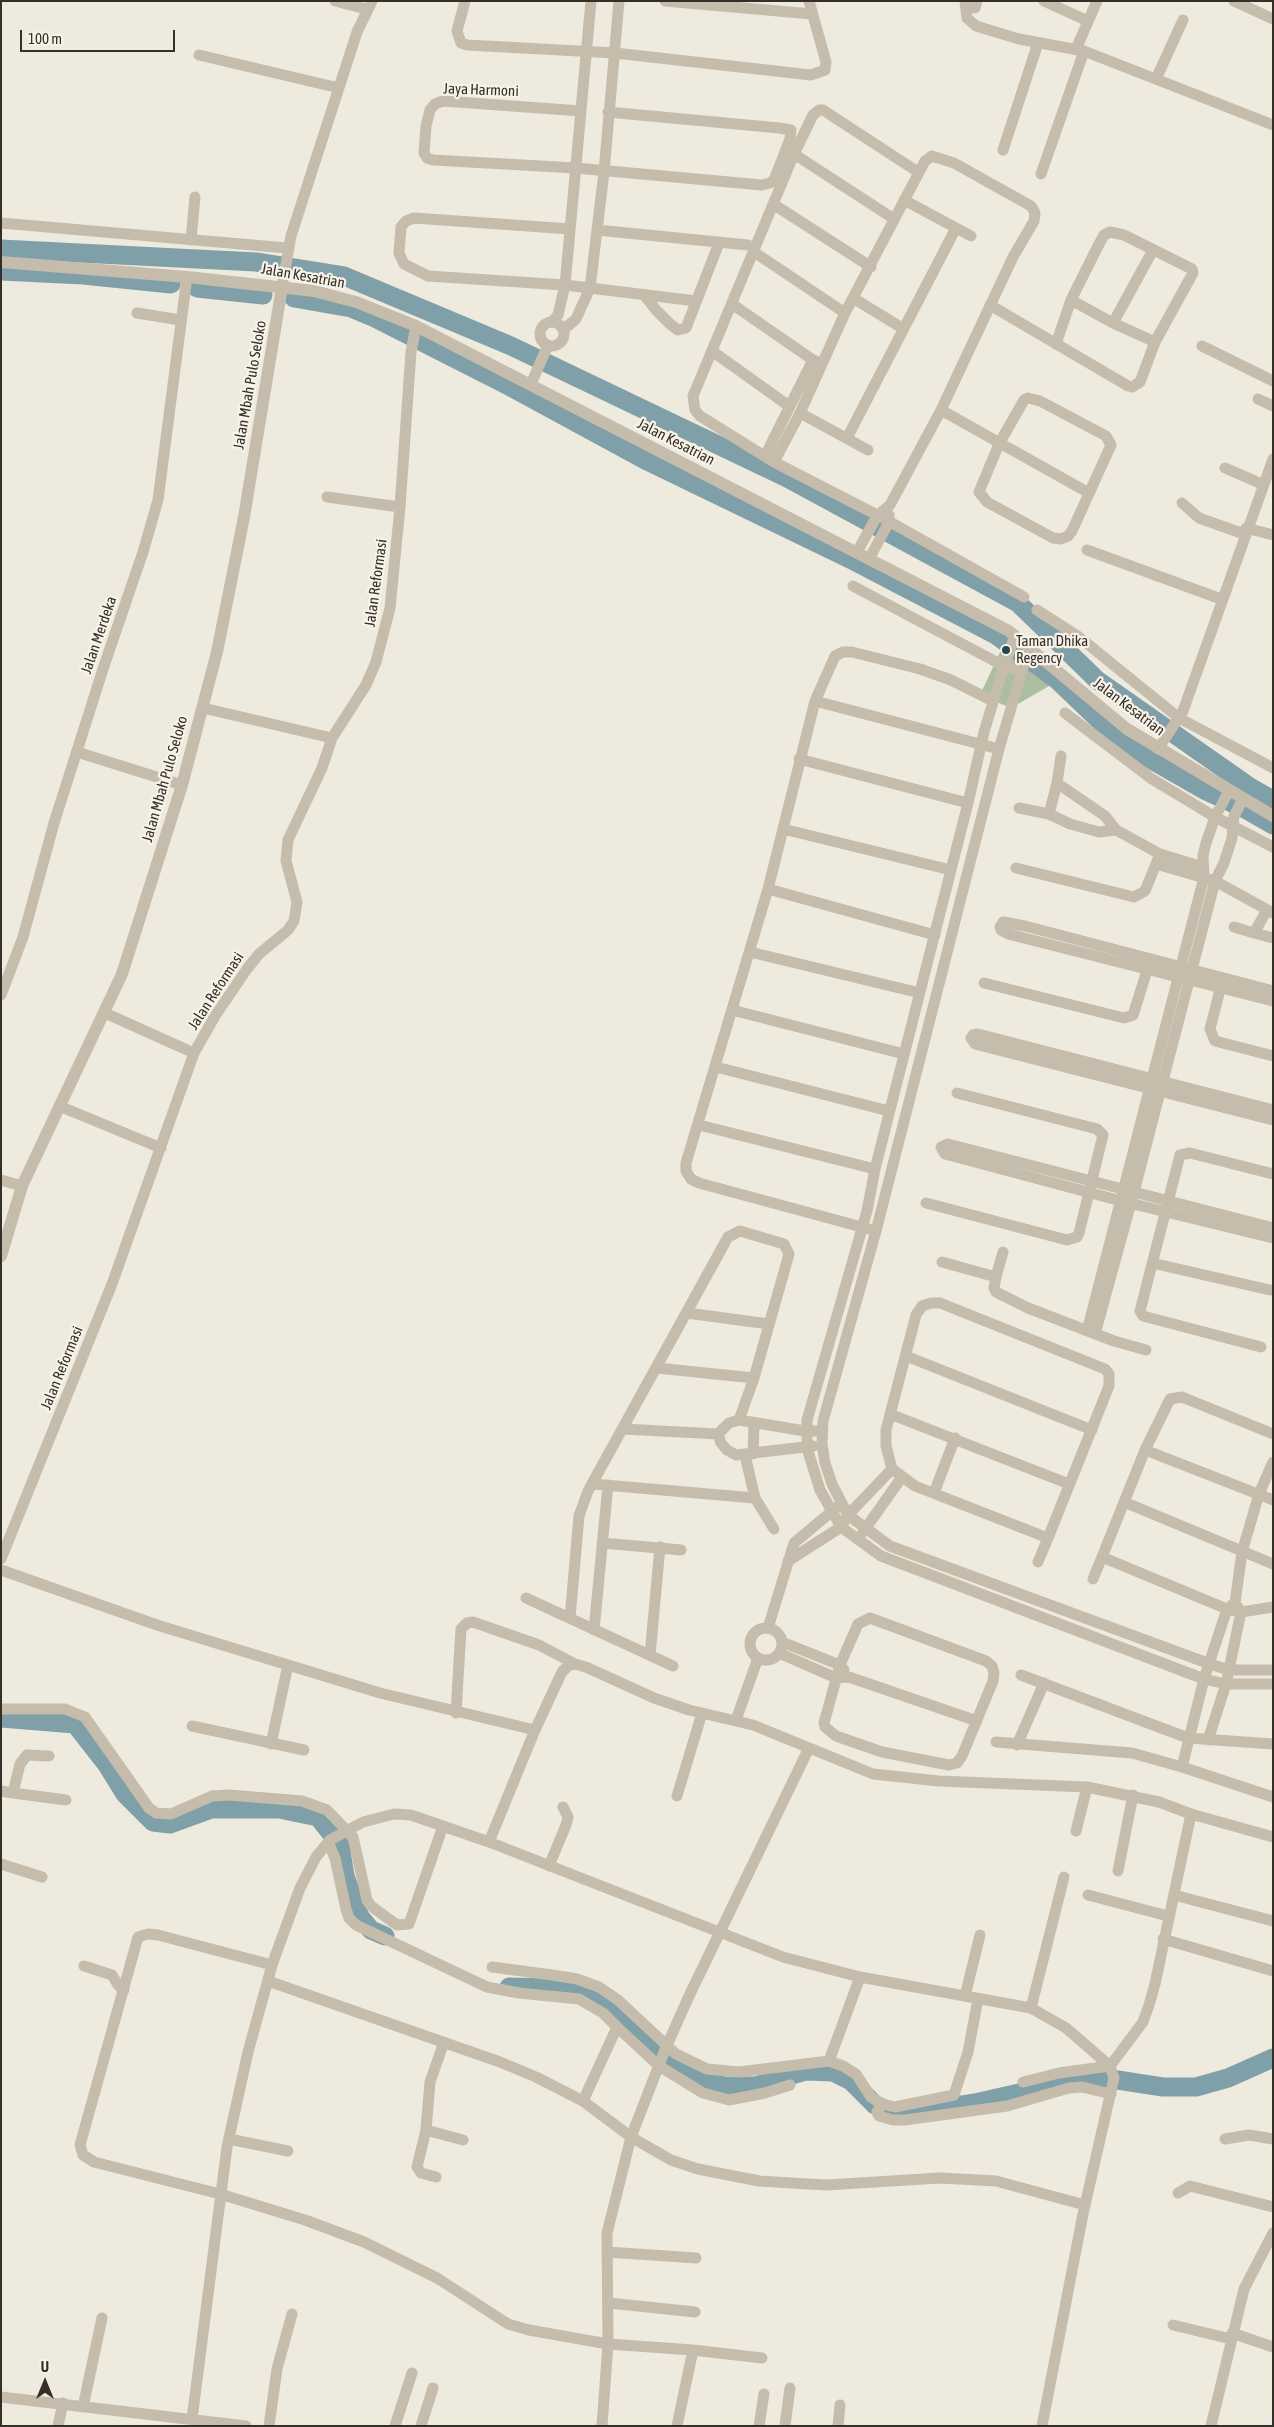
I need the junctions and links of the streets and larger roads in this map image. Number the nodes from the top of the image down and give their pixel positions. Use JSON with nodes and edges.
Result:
{"nodes":[{"id":1,"x":335,"y":1,"type":"edge"},
{"id":2,"x":465,"y":1,"type":"edge"},
{"id":3,"x":591,"y":1,"type":"edge"},
{"id":4,"x":619,"y":1,"type":"edge"},
{"id":5,"x":665,"y":1,"type":"edge"},
{"id":6,"x":809,"y":1,"type":"edge"},
{"id":7,"x":1044,"y":1,"type":"edge"},
{"id":8,"x":1097,"y":1,"type":"edge"},
{"id":9,"x":1234,"y":1,"type":"edge"},
{"id":10,"x":973,"y":3,"type":"edge"},
{"id":11,"x":369,"y":5,"type":"edge"},
{"id":12,"x":812,"y":14,"type":"junction"},
{"id":13,"x":1273,"y":19,"type":"edge"},
{"id":14,"x":1183,"y":20,"type":"dead end"},
{"id":15,"x":1088,"y":21,"type":"junction"},
{"id":16,"x":1038,"y":43,"type":"junction"},
{"id":17,"x":1080,"y":50,"type":"junction"},
{"id":18,"x":587,"y":51,"type":"junction"},
{"id":19,"x":615,"y":53,"type":"junction"},
{"id":20,"x":199,"y":55,"type":"dead end"},
{"id":21,"x":1156,"y":79,"type":"junction"},
{"id":22,"x":339,"y":88,"type":"junction"},
{"id":23,"x":581,"y":111,"type":"junction"},
{"id":24,"x":608,"y":112,"type":"junction"},
{"id":25,"x":1273,"y":125,"type":"edge"},
{"id":26,"x":1003,"y":150,"type":"dead end"},
{"id":27,"x":794,"y":154,"type":"junction"},
{"id":28,"x":576,"y":168,"type":"junction"},
{"id":29,"x":604,"y":172,"type":"junction"},
{"id":30,"x":918,"y":172,"type":"junction"},
{"id":31,"x":1041,"y":174,"type":"dead end"},
{"id":32,"x":195,"y":197,"type":"dead end"},
{"id":33,"x":904,"y":200,"type":"junction"},
{"id":34,"x":773,"y":204,"type":"junction"},
{"id":35,"x":894,"y":219,"type":"junction"},
{"id":36,"x":1,"y":223,"type":"edge"},
{"id":37,"x":956,"y":228,"type":"junction"},
{"id":38,"x":570,"y":229,"type":"junction"},
{"id":39,"x":597,"y":230,"type":"junction"},
{"id":40,"x":191,"y":234,"type":"junction"},
{"id":41,"x":971,"y":236,"type":"dead end"},
{"id":42,"x":719,"y":243,"type":"junction"},
{"id":43,"x":751,"y":249,"type":"junction"},
{"id":44,"x":1153,"y":250,"type":"junction"},
{"id":45,"x":286,"y":252,"type":"junction"},
{"id":46,"x":1,"y":262,"type":"edge"},
{"id":47,"x":871,"y":267,"type":"junction"},
{"id":48,"x":186,"y":284,"type":"junction"},
{"id":49,"x":565,"y":285,"type":"junction"},
{"id":50,"x":282,"y":287,"type":"junction"},
{"id":51,"x":590,"y":288,"type":"junction"},
{"id":52,"x":645,"y":296,"type":"junction"},
{"id":53,"x":853,"y":298,"type":"junction"},
{"id":54,"x":1071,"y":300,"type":"junction"},
{"id":55,"x":696,"y":301,"type":"junction"},
{"id":56,"x":732,"y":304,"type":"junction"},
{"id":57,"x":990,"y":305,"type":"junction"},
{"id":58,"x":137,"y":313,"type":"dead end"},
{"id":59,"x":845,"y":313,"type":"junction"},
{"id":60,"x":180,"y":320,"type":"junction"},
{"id":61,"x":552,"y":322,"type":"junction"},
{"id":62,"x":1113,"y":323,"type":"junction"},
{"id":63,"x":902,"y":328,"type":"junction"},
{"id":64,"x":415,"y":330,"type":"junction"},
{"id":65,"x":563,"y":330,"type":"junction"},
{"id":66,"x":1155,"y":342,"type":"junction"},
{"id":67,"x":1056,"y":344,"type":"junction"},
{"id":68,"x":548,"y":345,"type":"junction"},
{"id":69,"x":1202,"y":346,"type":"dead end"},
{"id":70,"x":712,"y":351,"type":"junction"},
{"id":71,"x":817,"y":361,"type":"junction"},
{"id":72,"x":532,"y":381,"type":"junction"},
{"id":73,"x":1273,"y":381,"type":"edge"},
{"id":74,"x":1258,"y":399,"type":"dead end"},
{"id":75,"x":789,"y":406,"type":"junction"},
{"id":76,"x":1273,"y":406,"type":"edge"},
{"id":77,"x":940,"y":410,"type":"junction"},
{"id":78,"x":800,"y":413,"type":"junction"},
{"id":79,"x":847,"y":438,"type":"junction"},
{"id":80,"x":999,"y":444,"type":"junction"},
{"id":81,"x":868,"y":450,"type":"dead end"},
{"id":82,"x":769,"y":459,"type":"junction"},
{"id":83,"x":1273,"y":459,"type":"edge"},
{"id":84,"x":1225,"y":468,"type":"dead end"},
{"id":85,"x":1262,"y":484,"type":"junction"},
{"id":86,"x":1089,"y":494,"type":"junction"},
{"id":87,"x":328,"y":497,"type":"dead end"},
{"id":88,"x":1182,"y":503,"type":"dead end"},
{"id":89,"x":890,"y":506,"type":"junction"},
{"id":90,"x":400,"y":507,"type":"junction"},
{"id":91,"x":875,"y":519,"type":"junction"},
{"id":92,"x":887,"y":526,"type":"junction"},
{"id":93,"x":1245,"y":531,"type":"junction"},
{"id":94,"x":1273,"y":535,"type":"edge"},
{"id":95,"x":859,"y":549,"type":"junction"},
{"id":96,"x":1087,"y":550,"type":"dead end"},
{"id":97,"x":871,"y":555,"type":"junction"},
{"id":98,"x":853,"y":586,"type":"dead end"},
{"id":99,"x":1024,"y":597,"type":"dead end"},
{"id":100,"x":1221,"y":599,"type":"junction"},
{"id":101,"x":1037,"y":610,"type":"dead end"},
{"id":102,"x":1014,"y":639,"type":"junction"},
{"id":103,"x":1028,"y":649,"type":"junction"},
{"id":104,"x":1004,"y":666,"type":"junction"},
{"id":105,"x":1022,"y":667,"type":"junction"},
{"id":106,"x":815,"y":701,"type":"junction"},
{"id":107,"x":993,"y":701,"type":"junction"},
{"id":108,"x":202,"y":708,"type":"junction"},
{"id":109,"x":1065,"y":713,"type":"dead end"},
{"id":110,"x":1176,"y":722,"type":"junction"},
{"id":111,"x":984,"y":732,"type":"junction"},
{"id":112,"x":1003,"y":737,"type":"junction"},
{"id":113,"x":332,"y":738,"type":"junction"},
{"id":114,"x":981,"y":745,"type":"junction"},
{"id":115,"x":1160,"y":746,"type":"junction"},
{"id":116,"x":999,"y":749,"type":"junction"},
{"id":117,"x":77,"y":752,"type":"junction"},
{"id":118,"x":1060,"y":756,"type":"dead end"},
{"id":119,"x":799,"y":759,"type":"junction"},
{"id":120,"x":1273,"y":768,"type":"edge"},
{"id":121,"x":1057,"y":784,"type":"junction"},
{"id":122,"x":182,"y":785,"type":"junction"},
{"id":123,"x":1228,"y":793,"type":"junction"},
{"id":124,"x":1242,"y":800,"type":"junction"},
{"id":125,"x":968,"y":803,"type":"junction"},
{"id":126,"x":1019,"y":808,"type":"dead end"},
{"id":127,"x":1218,"y":812,"type":"junction"},
{"id":128,"x":1049,"y":814,"type":"junction"},
{"id":129,"x":1273,"y":816,"type":"edge"},
{"id":130,"x":1233,"y":821,"type":"junction"},
{"id":131,"x":783,"y":829,"type":"junction"},
{"id":132,"x":1116,"y":830,"type":"junction"},
{"id":133,"x":1273,"y":847,"type":"edge"},
{"id":134,"x":1158,"y":859,"type":"junction"},
{"id":135,"x":1016,"y":868,"type":"dead end"},
{"id":136,"x":951,"y":870,"type":"junction"},
{"id":137,"x":1207,"y":875,"type":"junction"},
{"id":138,"x":768,"y":889,"type":"junction"},
{"id":139,"x":943,"y":903,"type":"junction"},
{"id":140,"x":958,"y":905,"type":"junction"},
{"id":141,"x":1270,"y":911,"type":"edge"},
{"id":142,"x":1234,"y":928,"type":"dead end"},
{"id":143,"x":1254,"y":933,"type":"junction"},
{"id":144,"x":935,"y":935,"type":"junction"},
{"id":145,"x":1273,"y":938,"type":"edge"},
{"id":146,"x":1062,"y":941,"type":"dead end"},
{"id":147,"x":750,"y":952,"type":"junction"},
{"id":148,"x":1150,"y":964,"type":"junction"},
{"id":149,"x":1186,"y":973,"type":"junction"},
{"id":150,"x":984,"y":983,"type":"dead end"},
{"id":151,"x":1222,"y":983,"type":"junction"},
{"id":152,"x":1273,"y":991,"type":"edge"},
{"id":153,"x":920,"y":992,"type":"junction"},
{"id":154,"x":1,"y":995,"type":"edge"},
{"id":155,"x":1273,"y":1001,"type":"edge"},
{"id":156,"x":732,"y":1010,"type":"junction"},
{"id":157,"x":106,"y":1012,"type":"junction"},
{"id":158,"x":914,"y":1018,"type":"junction"},
{"id":159,"x":929,"y":1021,"type":"junction"},
{"id":160,"x":910,"y":1033,"type":"junction"},
{"id":161,"x":925,"y":1037,"type":"junction"},
{"id":162,"x":194,"y":1053,"type":"junction"},
{"id":163,"x":904,"y":1054,"type":"junction"},
{"id":164,"x":1273,"y":1056,"type":"edge"},
{"id":165,"x":1055,"y":1059,"type":"junction"},
{"id":166,"x":716,"y":1068,"type":"junction"},
{"id":167,"x":1156,"y":1086,"type":"junction"},
{"id":168,"x":957,"y":1093,"type":"dead end"},
{"id":169,"x":59,"y":1106,"type":"junction"},
{"id":170,"x":1240,"y":1107,"type":"junction"},
{"id":171,"x":1273,"y":1110,"type":"edge"},
{"id":172,"x":889,"y":1112,"type":"junction"},
{"id":173,"x":1273,"y":1120,"type":"edge"},
{"id":174,"x":699,"y":1125,"type":"junction"},
{"id":175,"x":161,"y":1148,"type":"junction"},
{"id":176,"x":1006,"y":1164,"type":"dead end"},
{"id":177,"x":875,"y":1169,"type":"junction"},
{"id":178,"x":1273,"y":1174,"type":"edge"},
{"id":179,"x":1,"y":1180,"type":"edge"},
{"id":180,"x":22,"y":1186,"type":"junction"},
{"id":181,"x":1091,"y":1186,"type":"junction"},
{"id":182,"x":1128,"y":1196,"type":"junction"},
{"id":183,"x":926,"y":1203,"type":"dead end"},
{"id":184,"x":1166,"y":1206,"type":"junction"},
{"id":185,"x":867,"y":1211,"type":"junction"},
{"id":186,"x":880,"y":1214,"type":"junction"},
{"id":187,"x":1240,"y":1225,"type":"junction"},
{"id":188,"x":863,"y":1227,"type":"junction"},
{"id":189,"x":1273,"y":1228,"type":"edge"},
{"id":190,"x":876,"y":1231,"type":"junction"},
{"id":191,"x":1273,"y":1238,"type":"edge"},
{"id":192,"x":1003,"y":1252,"type":"dead end"},
{"id":193,"x":1,"y":1256,"type":"edge"},
{"id":194,"x":942,"y":1262,"type":"dead end"},
{"id":195,"x":1152,"y":1263,"type":"junction"},
{"id":196,"x":850,"y":1272,"type":"junction"},
{"id":197,"x":862,"y":1276,"type":"junction"},
{"id":198,"x":996,"y":1277,"type":"junction"},
{"id":199,"x":1270,"y":1290,"type":"dead end"},
{"id":200,"x":687,"y":1314,"type":"junction"},
{"id":201,"x":769,"y":1324,"type":"junction"},
{"id":202,"x":1091,"y":1332,"type":"junction"},
{"id":203,"x":828,"y":1342,"type":"junction"},
{"id":204,"x":842,"y":1346,"type":"junction"},
{"id":205,"x":1261,"y":1347,"type":"dead end"},
{"id":206,"x":1146,"y":1350,"type":"dead end"},
{"id":207,"x":906,"y":1356,"type":"junction"},
{"id":208,"x":656,"y":1368,"type":"junction"},
{"id":209,"x":754,"y":1378,"type":"junction"},
{"id":210,"x":890,"y":1414,"type":"junction"},
{"id":211,"x":739,"y":1420,"type":"junction"},
{"id":212,"x":754,"y":1424,"type":"junction"},
{"id":213,"x":622,"y":1428,"type":"junction"},
{"id":214,"x":1092,"y":1430,"type":"junction"},
{"id":215,"x":805,"y":1431,"type":"junction"},
{"id":216,"x":822,"y":1431,"type":"junction"},
{"id":217,"x":718,"y":1434,"type":"junction"},
{"id":218,"x":1273,"y":1434,"type":"edge"},
{"id":219,"x":954,"y":1438,"type":"junction"},
{"id":220,"x":822,"y":1444,"type":"junction"},
{"id":221,"x":807,"y":1448,"type":"junction"},
{"id":222,"x":1145,"y":1450,"type":"junction"},
{"id":223,"x":749,"y":1454,"type":"junction"},
{"id":224,"x":1273,"y":1462,"type":"edge"},
{"id":225,"x":892,"y":1469,"type":"junction"},
{"id":226,"x":902,"y":1477,"type":"junction"},
{"id":227,"x":593,"y":1484,"type":"junction"},
{"id":228,"x":1069,"y":1484,"type":"junction"},
{"id":229,"x":608,"y":1485,"type":"junction"},
{"id":230,"x":934,"y":1493,"type":"junction"},
{"id":231,"x":1259,"y":1494,"type":"junction"},
{"id":232,"x":756,"y":1498,"type":"junction"},
{"id":233,"x":1273,"y":1500,"type":"edge"},
{"id":234,"x":1124,"y":1502,"type":"junction"},
{"id":235,"x":843,"y":1504,"type":"junction"},
{"id":236,"x":831,"y":1511,"type":"junction"},
{"id":237,"x":848,"y":1515,"type":"junction"},
{"id":238,"x":841,"y":1527,"type":"junction"},
{"id":239,"x":866,"y":1527,"type":"junction"},
{"id":240,"x":774,"y":1529,"type":"dead end"},
{"id":241,"x":1048,"y":1538,"type":"junction"},
{"id":242,"x":858,"y":1541,"type":"junction"},
{"id":243,"x":602,"y":1543,"type":"junction"},
{"id":244,"x":660,"y":1547,"type":"junction"},
{"id":245,"x":681,"y":1550,"type":"dead end"},
{"id":246,"x":1242,"y":1552,"type":"junction"},
{"id":247,"x":1102,"y":1557,"type":"junction"},
{"id":248,"x":1,"y":1559,"type":"edge"},
{"id":249,"x":788,"y":1561,"type":"junction"},
{"id":250,"x":1038,"y":1562,"type":"dead end"},
{"id":251,"x":1273,"y":1564,"type":"edge"},
{"id":252,"x":1,"y":1570,"type":"edge"},
{"id":253,"x":1093,"y":1579,"type":"dead end"},
{"id":254,"x":526,"y":1598,"type":"dead end"},
{"id":255,"x":1049,"y":1606,"type":"junction"},
{"id":256,"x":1273,"y":1607,"type":"edge"},
{"id":257,"x":1235,"y":1608,"type":"junction"},
{"id":258,"x":570,"y":1618,"type":"junction"},
{"id":259,"x":1044,"y":1618,"type":"junction"},
{"id":260,"x":768,"y":1628,"type":"junction"},
{"id":261,"x":594,"y":1630,"type":"junction"},
{"id":262,"x":781,"y":1647,"type":"junction"},
{"id":263,"x":650,"y":1655,"type":"junction"},
{"id":264,"x":758,"y":1658,"type":"junction"},
{"id":265,"x":575,"y":1664,"type":"junction"},
{"id":266,"x":1210,"y":1664,"type":"junction"},
{"id":267,"x":288,"y":1665,"type":"junction"},
{"id":268,"x":673,"y":1666,"type":"dead end"},
{"id":269,"x":840,"y":1666,"type":"junction"},
{"id":270,"x":1229,"y":1670,"type":"junction"},
{"id":271,"x":1273,"y":1670,"type":"edge"},
{"id":272,"x":1021,"y":1675,"type":"dead end"},
{"id":273,"x":836,"y":1678,"type":"junction"},
{"id":274,"x":849,"y":1678,"type":"junction"},
{"id":275,"x":1204,"y":1679,"type":"junction"},
{"id":276,"x":1044,"y":1683,"type":"junction"},
{"id":277,"x":1226,"y":1684,"type":"junction"},
{"id":278,"x":1273,"y":1684,"type":"edge"},
{"id":279,"x":1,"y":1709,"type":"edge"},
{"id":280,"x":456,"y":1713,"type":"junction"},
{"id":281,"x":702,"y":1713,"type":"junction"},
{"id":282,"x":736,"y":1720,"type":"junction"},
{"id":283,"x":977,"y":1721,"type":"junction"},
{"id":284,"x":192,"y":1726,"type":"dead end"},
{"id":285,"x":534,"y":1730,"type":"junction"},
{"id":286,"x":1188,"y":1738,"type":"junction"},
{"id":287,"x":1208,"y":1740,"type":"junction"},
{"id":288,"x":996,"y":1742,"type":"dead end"},
{"id":289,"x":270,"y":1744,"type":"junction"},
{"id":290,"x":1273,"y":1744,"type":"edge"},
{"id":291,"x":1017,"y":1745,"type":"junction"},
{"id":292,"x":809,"y":1748,"type":"junction"},
{"id":293,"x":304,"y":1750,"type":"dead end"},
{"id":294,"x":49,"y":1756,"type":"dead end"},
{"id":295,"x":1182,"y":1767,"type":"junction"},
{"id":296,"x":1087,"y":1787,"type":"junction"},
{"id":297,"x":7,"y":1792,"type":"edge"},
{"id":298,"x":1134,"y":1795,"type":"junction"},
{"id":299,"x":677,"y":1796,"type":"dead end"},
{"id":300,"x":1273,"y":1797,"type":"edge"},
{"id":301,"x":66,"y":1800,"type":"dead end"},
{"id":302,"x":563,"y":1807,"type":"dead end"},
{"id":303,"x":1191,"y":1814,"type":"junction"},
{"id":304,"x":443,"y":1826,"type":"junction"},
{"id":305,"x":346,"y":1830,"type":"junction"},
{"id":306,"x":1076,"y":1831,"type":"dead end"},
{"id":307,"x":1273,"y":1837,"type":"edge"},
{"id":308,"x":329,"y":1841,"type":"junction"},
{"id":309,"x":489,"y":1842,"type":"junction"},
{"id":310,"x":1,"y":1864,"type":"edge"},
{"id":311,"x":548,"y":1866,"type":"junction"},
{"id":312,"x":1118,"y":1871,"type":"dead end"},
{"id":313,"x":42,"y":1877,"type":"dead end"},
{"id":314,"x":1064,"y":1877,"type":"dead end"},
{"id":315,"x":1088,"y":1895,"type":"dead end"},
{"id":316,"x":1174,"y":1895,"type":"junction"},
{"id":317,"x":1168,"y":1916,"type":"junction"},
{"id":318,"x":1273,"y":1921,"type":"edge"},
{"id":319,"x":718,"y":1933,"type":"junction"},
{"id":320,"x":980,"y":1935,"type":"dead end"},
{"id":321,"x":1163,"y":1939,"type":"junction"},
{"id":322,"x":272,"y":1965,"type":"junction"},
{"id":323,"x":84,"y":1966,"type":"dead end"},
{"id":324,"x":492,"y":1967,"type":"dead end"},
{"id":325,"x":1273,"y":1971,"type":"edge"},
{"id":326,"x":860,"y":1977,"type":"junction"},
{"id":327,"x":268,"y":1981,"type":"junction"},
{"id":328,"x":124,"y":1990,"type":"junction"},
{"id":329,"x":965,"y":1996,"type":"junction"},
{"id":330,"x":978,"y":1999,"type":"junction"},
{"id":331,"x":1031,"y":2008,"type":"junction"},
{"id":332,"x":617,"y":2027,"type":"junction"},
{"id":333,"x":444,"y":2042,"type":"junction"},
{"id":334,"x":663,"y":2056,"type":"junction"},
{"id":335,"x":829,"y":2061,"type":"junction"},
{"id":336,"x":1110,"y":2066,"type":"junction"},
{"id":337,"x":1023,"y":2082,"type":"dead end"},
{"id":338,"x":790,"y":2085,"type":"dead end"},
{"id":339,"x":1111,"y":2093,"type":"junction"},
{"id":340,"x":582,"y":2101,"type":"junction"},
{"id":341,"x":880,"y":2106,"type":"junction"},
{"id":342,"x":426,"y":2130,"type":"junction"},
{"id":343,"x":631,"y":2137,"type":"junction"},
{"id":344,"x":229,"y":2139,"type":"junction"},
{"id":345,"x":1224,"y":2139,"type":"dead end"},
{"id":346,"x":1273,"y":2139,"type":"edge"},
{"id":347,"x":463,"y":2140,"type":"dead end"},
{"id":348,"x":288,"y":2151,"type":"dead end"},
{"id":349,"x":436,"y":2177,"type":"dead end"},
{"id":350,"x":1178,"y":2193,"type":"dead end"},
{"id":351,"x":220,"y":2194,"type":"junction"},
{"id":352,"x":1085,"y":2205,"type":"junction"},
{"id":353,"x":1273,"y":2207,"type":"edge"},
{"id":354,"x":1273,"y":2233,"type":"edge"},
{"id":355,"x":607,"y":2252,"type":"junction"},
{"id":356,"x":696,"y":2258,"type":"dead end"},
{"id":357,"x":609,"y":2303,"type":"junction"},
{"id":358,"x":695,"y":2312,"type":"dead end"},
{"id":359,"x":292,"y":2314,"type":"dead end"},
{"id":360,"x":102,"y":2318,"type":"dead end"},
{"id":361,"x":1173,"y":2325,"type":"dead end"},
{"id":362,"x":1231,"y":2336,"type":"junction"},
{"id":363,"x":608,"y":2344,"type":"junction"},
{"id":364,"x":1273,"y":2346,"type":"edge"},
{"id":365,"x":693,"y":2350,"type":"junction"},
{"id":366,"x":762,"y":2358,"type":"dead end"},
{"id":367,"x":412,"y":2373,"type":"dead end"},
{"id":368,"x":433,"y":2388,"type":"dead end"},
{"id":369,"x":790,"y":2388,"type":"dead end"},
{"id":370,"x":764,"y":2394,"type":"dead end"},
{"id":371,"x":1,"y":2396,"type":"edge"},
{"id":372,"x":63,"y":2404,"type":"junction"},
{"id":373,"x":840,"y":2405,"type":"dead end"},
{"id":374,"x":83,"y":2406,"type":"junction"},
{"id":375,"x":192,"y":2419,"type":"junction"},
{"id":376,"x":234,"y":2424,"type":"edge"},
{"id":377,"x":58,"y":2426,"type":"edge"},
{"id":378,"x":246,"y":2426,"type":"edge"},
{"id":379,"x":269,"y":2426,"type":"edge"},
{"id":380,"x":395,"y":2426,"type":"edge"},
{"id":381,"x":421,"y":2426,"type":"edge"},
{"id":382,"x":602,"y":2426,"type":"edge"},
{"id":383,"x":677,"y":2426,"type":"edge"},
{"id":384,"x":759,"y":2426,"type":"edge"},
{"id":385,"x":786,"y":2426,"type":"edge"},
{"id":386,"x":838,"y":2426,"type":"edge"},
{"id":387,"x":1042,"y":2426,"type":"edge"},
{"id":388,"x":1211,"y":2426,"type":"edge"}],
"edges":[{"from":1,"to":11,"type":"street"},
{"from":2,"to":18,"type":"street"},
{"from":3,"to":18,"type":"street"},
{"from":4,"to":19,"type":"street"},
{"from":5,"to":12,"type":"street"},
{"from":6,"to":12,"type":"street"},
{"from":7,"to":15,"type":"street"},
{"from":8,"to":15,"type":"street"},
{"from":9,"to":13,"type":"street"},
{"from":10,"to":16,"type":"street"},
{"from":11,"to":22,"type":"street"},
{"from":12,"to":19,"type":"street"},
{"from":14,"to":21,"type":"street"},
{"from":15,"to":17,"type":"street"},
{"from":16,"to":17,"type":"street"},
{"from":16,"to":26,"type":"street"},
{"from":17,"to":21,"type":"street"},
{"from":17,"to":31,"type":"street"},
{"from":18,"to":19,"type":"street"},
{"from":18,"to":23,"type":"street"},
{"from":19,"to":24,"type":"street"},
{"from":20,"to":22,"type":"street"},
{"from":21,"to":25,"type":"street"},
{"from":22,"to":45,"type":"street"},
{"from":23,"to":28,"type":"street"},
{"from":23,"to":28,"type":"street","name":"Jaya Harmoni"},
{"from":24,"to":29,"type":"street"},
{"from":24,"to":29,"type":"street"},
{"from":27,"to":30,"type":"street"},
{"from":27,"to":34,"type":"street"},
{"from":27,"to":35,"type":"street"},
{"from":28,"to":29,"type":"street"},
{"from":28,"to":38,"type":"street"},
{"from":29,"to":39,"type":"street"},
{"from":30,"to":33,"type":"street"},
{"from":30,"to":57,"type":"street"},
{"from":32,"to":40,"type":"street"},
{"from":33,"to":35,"type":"street"},
{"from":33,"to":37,"type":"street"},
{"from":34,"to":43,"type":"street"},
{"from":34,"to":47,"type":"street"},
{"from":35,"to":47,"type":"street"},
{"from":36,"to":40,"type":"street"},
{"from":37,"to":41,"type":"street"},
{"from":37,"to":63,"type":"street"},
{"from":38,"to":49,"type":"street"},
{"from":38,"to":49,"type":"street"},
{"from":39,"to":42,"type":"street"},
{"from":39,"to":51,"type":"street"},
{"from":40,"to":45,"type":"street"},
{"from":42,"to":43,"type":"street"},
{"from":42,"to":55,"type":"street"},
{"from":43,"to":56,"type":"street"},
{"from":43,"to":59,"type":"street"},
{"from":44,"to":54,"type":"street"},
{"from":44,"to":62,"type":"street"},
{"from":44,"to":66,"type":"street"},
{"from":45,"to":50,"type":"street"},
{"from":46,"to":48,"type":"street","name":"Jalan Kesatrian"},
{"from":47,"to":53,"type":"street"},
{"from":48,"to":50,"type":"street","name":"Jalan Kesatrian"},
{"from":48,"to":60,"type":"street","name":"Jalan Merdeka"},
{"from":49,"to":51,"type":"street"},
{"from":49,"to":61,"type":"street"},
{"from":50,"to":64,"type":"street","name":"Jalan Kesatrian"},
{"from":50,"to":108,"type":"street","name":"Jalan Mbah Pulo Seloko"},
{"from":51,"to":52,"type":"street"},
{"from":51,"to":65,"type":"street"},
{"from":52,"to":55,"type":"street"},
{"from":52,"to":55,"type":"street"},
{"from":53,"to":59,"type":"street"},
{"from":53,"to":63,"type":"street"},
{"from":54,"to":62,"type":"street"},
{"from":54,"to":67,"type":"street"},
{"from":56,"to":70,"type":"street"},
{"from":56,"to":71,"type":"street"},
{"from":57,"to":67,"type":"street"},
{"from":57,"to":77,"type":"street"},
{"from":58,"to":60,"type":"street"},
{"from":59,"to":71,"type":"street"},
{"from":60,"to":117,"type":"street","name":"Jalan Merdeka"},
{"from":61,"to":65,"type":"street"},
{"from":61,"to":68,"type":"street"},
{"from":62,"to":66,"type":"street"},
{"from":63,"to":79,"type":"street"},
{"from":64,"to":72,"type":"street","name":"Jalan Kesatrian"},
{"from":64,"to":90,"type":"street","name":"Jalan Reformasi"},
{"from":65,"to":68,"type":"street"},
{"from":66,"to":67,"type":"street"},
{"from":68,"to":72,"type":"street"},
{"from":69,"to":73,"type":"street"},
{"from":70,"to":75,"type":"street"},
{"from":70,"to":82,"type":"street"},
{"from":71,"to":75,"type":"street"},
{"from":71,"to":78,"type":"street"},
{"from":72,"to":95,"type":"street","name":"Jalan Kesatrian"},
{"from":74,"to":76,"type":"street"},
{"from":75,"to":82,"type":"street"},
{"from":77,"to":80,"type":"street"},
{"from":77,"to":89,"type":"street"},
{"from":78,"to":79,"type":"street"},
{"from":78,"to":82,"type":"street"},
{"from":79,"to":81,"type":"street"},
{"from":80,"to":86,"type":"street"},
{"from":80,"to":86,"type":"street"},
{"from":80,"to":86,"type":"street"},
{"from":82,"to":91,"type":"street"},
{"from":83,"to":85,"type":"street"},
{"from":84,"to":85,"type":"street"},
{"from":85,"to":93,"type":"street"},
{"from":87,"to":90,"type":"street"},
{"from":88,"to":93,"type":"street"},
{"from":89,"to":91,"type":"street"},
{"from":89,"to":92,"type":"street"},
{"from":90,"to":113,"type":"street","name":"Jalan Reformasi"},
{"from":91,"to":92,"type":"street"},
{"from":91,"to":95,"type":"street"},
{"from":92,"to":97,"type":"street"},
{"from":92,"to":99,"type":"street"},
{"from":93,"to":94,"type":"street"},
{"from":93,"to":100,"type":"street"},
{"from":95,"to":97,"type":"street","name":"Jalan Kesatrian"},
{"from":96,"to":100,"type":"street"},
{"from":97,"to":102,"type":"street","name":"Jalan Kesatrian"},
{"from":98,"to":104,"type":"street"},
{"from":100,"to":110,"type":"street"},
{"from":101,"to":110,"type":"street"},
{"from":102,"to":103,"type":"street","name":"Jalan Kesatrian"},
{"from":102,"to":104,"type":"street"},
{"from":103,"to":105,"type":"street"},
{"from":103,"to":115,"type":"street","name":"Jalan Kesatrian"},
{"from":104,"to":105,"type":"street"},
{"from":104,"to":107,"type":"street"},
{"from":105,"to":112,"type":"street"},
{"from":106,"to":107,"type":"street"},
{"from":106,"to":114,"type":"street"},
{"from":106,"to":119,"type":"street"},
{"from":107,"to":111,"type":"street"},
{"from":108,"to":113,"type":"street"},
{"from":108,"to":122,"type":"street","name":"Jalan Mbah Pulo Seloko"},
{"from":109,"to":127,"type":"street"},
{"from":110,"to":115,"type":"street"},
{"from":110,"to":120,"type":"street"},
{"from":111,"to":112,"type":"street"},
{"from":111,"to":114,"type":"street"},
{"from":112,"to":116,"type":"street"},
{"from":113,"to":162,"type":"street","name":"Jalan Reformasi"},
{"from":114,"to":116,"type":"street"},
{"from":114,"to":125,"type":"street"},
{"from":115,"to":123,"type":"street","name":"Jalan Kesatrian"},
{"from":116,"to":140,"type":"street"},
{"from":117,"to":122,"type":"street"},
{"from":117,"to":154,"type":"street","name":"Jalan Merdeka"},
{"from":118,"to":121,"type":"street"},
{"from":119,"to":125,"type":"street"},
{"from":119,"to":131,"type":"street"},
{"from":121,"to":128,"type":"street"},
{"from":121,"to":132,"type":"street"},
{"from":122,"to":157,"type":"street","name":"Jalan Mbah Pulo Seloko"},
{"from":123,"to":124,"type":"street","name":"Jalan Kesatrian"},
{"from":123,"to":127,"type":"street"},
{"from":124,"to":129,"type":"street","name":"Jalan Kesatrian"},
{"from":124,"to":130,"type":"street"},
{"from":125,"to":136,"type":"street"},
{"from":126,"to":128,"type":"street"},
{"from":127,"to":130,"type":"street"},
{"from":127,"to":137,"type":"street"},
{"from":128,"to":132,"type":"street"},
{"from":130,"to":133,"type":"street"},
{"from":130,"to":137,"type":"street"},
{"from":131,"to":136,"type":"street"},
{"from":131,"to":138,"type":"street"},
{"from":132,"to":134,"type":"street"},
{"from":134,"to":135,"type":"street"},
{"from":134,"to":137,"type":"street"},
{"from":136,"to":139,"type":"street"},
{"from":137,"to":141,"type":"street"},
{"from":137,"to":149,"type":"street"},
{"from":138,"to":144,"type":"street"},
{"from":138,"to":147,"type":"street"},
{"from":139,"to":140,"type":"street"},
{"from":139,"to":144,"type":"street"},
{"from":140,"to":159,"type":"street"},
{"from":141,"to":143,"type":"street"},
{"from":142,"to":143,"type":"street"},
{"from":143,"to":145,"type":"street"},
{"from":144,"to":153,"type":"street"},
{"from":146,"to":148,"type":"street"},
{"from":147,"to":153,"type":"street"},
{"from":147,"to":156,"type":"street"},
{"from":148,"to":149,"type":"street"},
{"from":148,"to":150,"type":"street"},
{"from":149,"to":151,"type":"street"},
{"from":149,"to":167,"type":"street"},
{"from":151,"to":152,"type":"street"},
{"from":151,"to":155,"type":"street"},
{"from":151,"to":164,"type":"street"},
{"from":153,"to":158,"type":"street"},
{"from":156,"to":163,"type":"street"},
{"from":156,"to":166,"type":"street"},
{"from":157,"to":162,"type":"street"},
{"from":157,"to":169,"type":"street","name":"Jalan Mbah Pulo Seloko"},
{"from":158,"to":159,"type":"street"},
{"from":158,"to":160,"type":"street"},
{"from":159,"to":161,"type":"street"},
{"from":160,"to":161,"type":"street"},
{"from":160,"to":163,"type":"street"},
{"from":161,"to":186,"type":"street"},
{"from":162,"to":175,"type":"street","name":"Jalan Reformasi"},
{"from":163,"to":172,"type":"street"},
{"from":165,"to":165,"type":"street"},
{"from":165,"to":167,"type":"street"},
{"from":166,"to":172,"type":"street"},
{"from":166,"to":174,"type":"street"},
{"from":167,"to":170,"type":"street"},
{"from":167,"to":182,"type":"street"},
{"from":168,"to":181,"type":"street"},
{"from":169,"to":175,"type":"street"},
{"from":169,"to":180,"type":"street","name":"Jalan Mbah Pulo Seloko"},
{"from":170,"to":171,"type":"street"},
{"from":170,"to":173,"type":"street"},
{"from":172,"to":177,"type":"street"},
{"from":174,"to":177,"type":"street"},
{"from":174,"to":188,"type":"street"},
{"from":175,"to":248,"type":"street","name":"Jalan Reformasi"},
{"from":176,"to":181,"type":"street"},
{"from":177,"to":185,"type":"street"},
{"from":178,"to":184,"type":"street"},
{"from":179,"to":180,"type":"street"},
{"from":180,"to":193,"type":"street","name":"Jalan Mbah Pulo Seloko"},
{"from":181,"to":182,"type":"street"},
{"from":181,"to":183,"type":"street"},
{"from":182,"to":184,"type":"street"},
{"from":182,"to":202,"type":"street"},
{"from":184,"to":187,"type":"street"},
{"from":184,"to":195,"type":"street"},
{"from":185,"to":186,"type":"street"},
{"from":185,"to":188,"type":"street"},
{"from":186,"to":190,"type":"street"},
{"from":187,"to":189,"type":"street"},
{"from":187,"to":191,"type":"street"},
{"from":188,"to":190,"type":"street"},
{"from":188,"to":196,"type":"street"},
{"from":190,"to":197,"type":"street"},
{"from":192,"to":198,"type":"street"},
{"from":194,"to":198,"type":"street"},
{"from":195,"to":199,"type":"street"},
{"from":195,"to":205,"type":"street"},
{"from":196,"to":197,"type":"street"},
{"from":196,"to":203,"type":"street"},
{"from":197,"to":204,"type":"street"},
{"from":198,"to":202,"type":"street"},
{"from":200,"to":201,"type":"street"},
{"from":200,"to":201,"type":"street"},
{"from":200,"to":208,"type":"street"},
{"from":201,"to":209,"type":"street"},
{"from":202,"to":206,"type":"street"},
{"from":203,"to":204,"type":"street"},
{"from":203,"to":215,"type":"street"},
{"from":204,"to":216,"type":"street"},
{"from":207,"to":210,"type":"street"},
{"from":207,"to":214,"type":"street"},
{"from":207,"to":214,"type":"street"},
{"from":208,"to":209,"type":"street"},
{"from":208,"to":213,"type":"street"},
{"from":209,"to":211,"type":"street"},
{"from":210,"to":219,"type":"street"},
{"from":210,"to":225,"type":"street"},
{"from":211,"to":212,"type":"street"},
{"from":211,"to":217,"type":"street"},
{"from":212,"to":215,"type":"street"},
{"from":212,"to":223,"type":"street"},
{"from":213,"to":217,"type":"street"},
{"from":213,"to":227,"type":"street"},
{"from":214,"to":228,"type":"street"},
{"from":215,"to":216,"type":"street"},
{"from":215,"to":221,"type":"street"},
{"from":216,"to":220,"type":"street"},
{"from":217,"to":223,"type":"street"},
{"from":218,"to":222,"type":"street"},
{"from":219,"to":228,"type":"street"},
{"from":219,"to":230,"type":"street"},
{"from":220,"to":221,"type":"street"},
{"from":220,"to":235,"type":"street"},
{"from":221,"to":223,"type":"street"},
{"from":221,"to":236,"type":"street"},
{"from":222,"to":231,"type":"street"},
{"from":222,"to":234,"type":"street"},
{"from":223,"to":232,"type":"street"},
{"from":224,"to":231,"type":"street"},
{"from":225,"to":226,"type":"street"},
{"from":225,"to":237,"type":"street"},
{"from":226,"to":230,"type":"street"},
{"from":226,"to":239,"type":"street"},
{"from":227,"to":229,"type":"street"},
{"from":227,"to":258,"type":"street"},
{"from":228,"to":241,"type":"street"},
{"from":229,"to":232,"type":"street"},
{"from":229,"to":243,"type":"street"},
{"from":230,"to":241,"type":"street"},
{"from":231,"to":233,"type":"street"},
{"from":231,"to":246,"type":"street"},
{"from":232,"to":240,"type":"street"},
{"from":234,"to":246,"type":"street"},
{"from":234,"to":247,"type":"street"},
{"from":235,"to":236,"type":"street"},
{"from":235,"to":237,"type":"street"},
{"from":236,"to":238,"type":"street"},
{"from":236,"to":249,"type":"street"},
{"from":237,"to":238,"type":"street"},
{"from":237,"to":239,"type":"street"},
{"from":238,"to":242,"type":"street"},
{"from":238,"to":249,"type":"street"},
{"from":239,"to":242,"type":"street"},
{"from":239,"to":255,"type":"street"},
{"from":241,"to":250,"type":"street"},
{"from":242,"to":259,"type":"street"},
{"from":243,"to":244,"type":"street"},
{"from":243,"to":261,"type":"street"},
{"from":244,"to":245,"type":"street"},
{"from":244,"to":263,"type":"street"},
{"from":246,"to":251,"type":"street"},
{"from":246,"to":257,"type":"street"},
{"from":247,"to":253,"type":"street"},
{"from":247,"to":257,"type":"street"},
{"from":249,"to":260,"type":"street"},
{"from":252,"to":267,"type":"street"},
{"from":254,"to":258,"type":"street"},
{"from":255,"to":259,"type":"street"},
{"from":255,"to":266,"type":"street"},
{"from":256,"to":257,"type":"street"},
{"from":257,"to":266,"type":"street"},
{"from":257,"to":270,"type":"street"},
{"from":258,"to":261,"type":"street"},
{"from":259,"to":275,"type":"street"},
{"from":260,"to":262,"type":"street"},
{"from":260,"to":264,"type":"street"},
{"from":261,"to":263,"type":"street"},
{"from":262,"to":264,"type":"street"},
{"from":262,"to":269,"type":"street"},
{"from":262,"to":273,"type":"street"},
{"from":263,"to":268,"type":"street"},
{"from":264,"to":282,"type":"street"},
{"from":265,"to":280,"type":"street"},
{"from":265,"to":281,"type":"street"},
{"from":265,"to":285,"type":"street"},
{"from":266,"to":270,"type":"street"},
{"from":266,"to":275,"type":"street"},
{"from":267,"to":280,"type":"street"},
{"from":267,"to":289,"type":"street"},
{"from":269,"to":273,"type":"street"},
{"from":269,"to":274,"type":"street"},
{"from":269,"to":283,"type":"street"},
{"from":270,"to":271,"type":"street"},
{"from":270,"to":277,"type":"street"},
{"from":272,"to":276,"type":"street"},
{"from":273,"to":274,"type":"street"},
{"from":273,"to":283,"type":"street"},
{"from":274,"to":283,"type":"street"},
{"from":275,"to":277,"type":"street"},
{"from":275,"to":286,"type":"street"},
{"from":276,"to":286,"type":"street"},
{"from":276,"to":291,"type":"street"},
{"from":277,"to":278,"type":"street"},
{"from":277,"to":287,"type":"street"},
{"from":279,"to":305,"type":"street"},
{"from":280,"to":285,"type":"street"},
{"from":281,"to":282,"type":"street"},
{"from":281,"to":299,"type":"street"},
{"from":282,"to":292,"type":"street"},
{"from":284,"to":289,"type":"street"},
{"from":285,"to":309,"type":"street"},
{"from":286,"to":287,"type":"street"},
{"from":286,"to":295,"type":"street"},
{"from":287,"to":290,"type":"street"},
{"from":288,"to":291,"type":"street"},
{"from":289,"to":293,"type":"street"},
{"from":291,"to":295,"type":"street"},
{"from":292,"to":296,"type":"street"},
{"from":292,"to":319,"type":"street"},
{"from":294,"to":297,"type":"street"},
{"from":295,"to":300,"type":"street"},
{"from":296,"to":298,"type":"street"},
{"from":296,"to":306,"type":"street"},
{"from":297,"to":301,"type":"street"},
{"from":298,"to":303,"type":"street"},
{"from":298,"to":312,"type":"street"},
{"from":302,"to":311,"type":"street"},
{"from":303,"to":307,"type":"street"},
{"from":303,"to":316,"type":"street"},
{"from":304,"to":305,"type":"street"},
{"from":304,"to":305,"type":"street"},
{"from":304,"to":309,"type":"street"},
{"from":305,"to":308,"type":"street"},
{"from":308,"to":322,"type":"street"},
{"from":308,"to":332,"type":"street"},
{"from":309,"to":311,"type":"street"},
{"from":310,"to":313,"type":"street"},
{"from":311,"to":319,"type":"street"},
{"from":314,"to":331,"type":"street"},
{"from":315,"to":317,"type":"street"},
{"from":316,"to":317,"type":"street"},
{"from":316,"to":318,"type":"street"},
{"from":317,"to":321,"type":"street"},
{"from":319,"to":326,"type":"street"},
{"from":319,"to":334,"type":"street"},
{"from":320,"to":329,"type":"street"},
{"from":321,"to":325,"type":"street"},
{"from":321,"to":336,"type":"street"},
{"from":322,"to":327,"type":"street"},
{"from":322,"to":328,"type":"street"},
{"from":323,"to":328,"type":"street"},
{"from":324,"to":334,"type":"street"},
{"from":326,"to":329,"type":"street"},
{"from":326,"to":335,"type":"street"},
{"from":327,"to":333,"type":"street"},
{"from":327,"to":344,"type":"street"},
{"from":328,"to":351,"type":"street"},
{"from":329,"to":330,"type":"street"},
{"from":330,"to":331,"type":"street"},
{"from":330,"to":341,"type":"street"},
{"from":331,"to":336,"type":"street"},
{"from":332,"to":334,"type":"street"},
{"from":332,"to":340,"type":"street"},
{"from":333,"to":340,"type":"street"},
{"from":333,"to":342,"type":"street"},
{"from":334,"to":335,"type":"street"},
{"from":334,"to":338,"type":"street"},
{"from":334,"to":343,"type":"street"},
{"from":335,"to":341,"type":"street"},
{"from":336,"to":337,"type":"street"},
{"from":336,"to":339,"type":"street"},
{"from":339,"to":341,"type":"street"},
{"from":339,"to":352,"type":"street"},
{"from":340,"to":343,"type":"street"},
{"from":342,"to":347,"type":"street"},
{"from":342,"to":349,"type":"street"},
{"from":343,"to":352,"type":"street"},
{"from":343,"to":355,"type":"street"},
{"from":344,"to":348,"type":"street"},
{"from":344,"to":351,"type":"street"},
{"from":345,"to":346,"type":"street"},
{"from":350,"to":353,"type":"street"},
{"from":351,"to":363,"type":"street"},
{"from":351,"to":375,"type":"street"},
{"from":352,"to":387,"type":"street"},
{"from":354,"to":362,"type":"street"},
{"from":355,"to":356,"type":"street"},
{"from":355,"to":357,"type":"street"},
{"from":357,"to":358,"type":"street"},
{"from":357,"to":363,"type":"street"},
{"from":359,"to":379,"type":"street"},
{"from":360,"to":374,"type":"street"},
{"from":361,"to":362,"type":"street"},
{"from":362,"to":364,"type":"street"},
{"from":362,"to":388,"type":"street"},
{"from":363,"to":365,"type":"street"},
{"from":363,"to":382,"type":"street"},
{"from":365,"to":366,"type":"street"},
{"from":365,"to":383,"type":"street"},
{"from":367,"to":380,"type":"street"},
{"from":368,"to":381,"type":"street"},
{"from":369,"to":385,"type":"street"},
{"from":370,"to":384,"type":"street"},
{"from":371,"to":372,"type":"street"},
{"from":372,"to":374,"type":"street"},
{"from":372,"to":377,"type":"street"},
{"from":373,"to":386,"type":"street"},
{"from":374,"to":375,"type":"street"},
{"from":375,"to":376,"type":"street"},
{"from":376,"to":378,"type":"street"}]}
